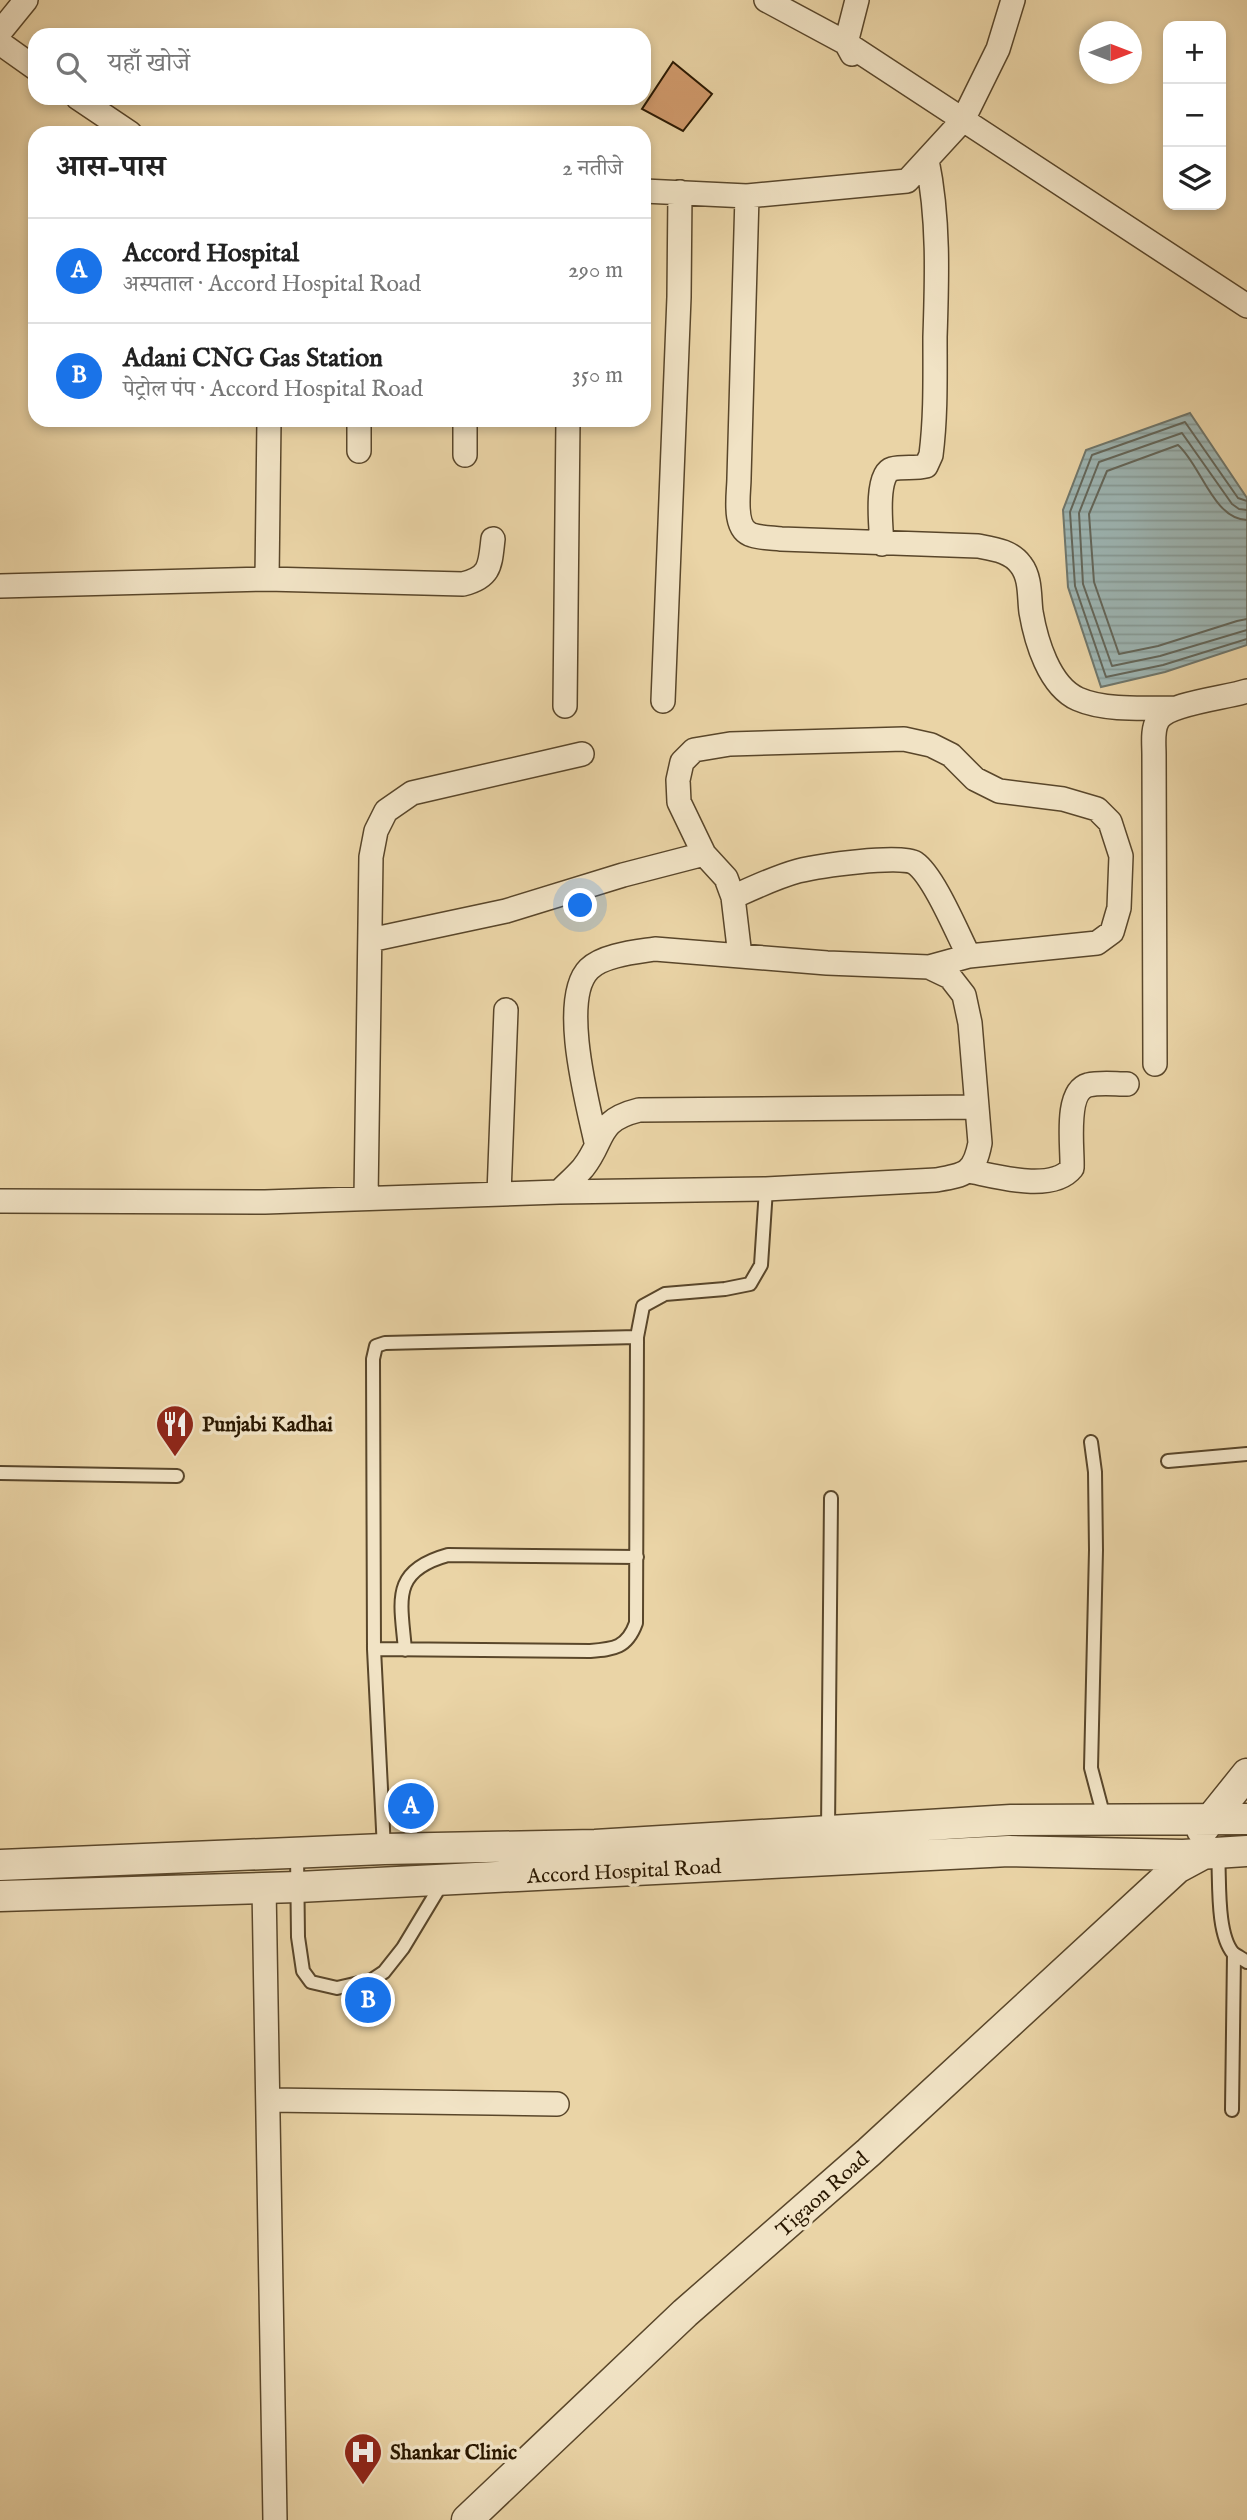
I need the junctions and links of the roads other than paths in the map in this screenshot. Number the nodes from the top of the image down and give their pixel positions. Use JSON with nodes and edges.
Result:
{"nodes":[{"id":1,"x":26,"y":0,"type":"edge"},
{"id":2,"x":766,"y":0,"type":"edge"},
{"id":3,"x":856,"y":0,"type":"edge"},
{"id":4,"x":1013,"y":0,"type":"edge"},
{"id":5,"x":0,"y":32,"type":"edge"},
{"id":6,"x":842,"y":41,"type":"junction"},
{"id":7,"x":0,"y":43,"type":"edge"},
{"id":8,"x":28,"y":63,"type":"edge"},
{"id":9,"x":88,"y":105,"type":"edge"},
{"id":10,"x":963,"y":120,"type":"junction"},
{"id":11,"x":120,"y":126,"type":"edge"},
{"id":12,"x":927,"y":160,"type":"junction"},
{"id":13,"x":651,"y":191,"type":"edge"},
{"id":14,"x":680,"y":192,"type":"junction"},
{"id":15,"x":747,"y":196,"type":"junction"},
{"id":16,"x":1247,"y":306,"type":"edge"},
{"id":17,"x":269,"y":427,"type":"edge"},
{"id":18,"x":359,"y":427,"type":"edge"},
{"id":19,"x":465,"y":427,"type":"edge"},
{"id":20,"x":568,"y":427,"type":"edge"},
{"id":21,"x":359,"y":451,"type":"dead end"},
{"id":22,"x":465,"y":455,"type":"dead end"},
{"id":23,"x":493,"y":539,"type":"dead end"},
{"id":24,"x":881,"y":544,"type":"junction"},
{"id":25,"x":267,"y":579,"type":"junction"},
{"id":26,"x":0,"y":586,"type":"edge"},
{"id":27,"x":1247,"y":691,"type":"edge"},
{"id":28,"x":663,"y":701,"type":"dead end"},
{"id":29,"x":565,"y":706,"type":"dead end"},
{"id":30,"x":1175,"y":708,"type":"junction"},
{"id":31,"x":582,"y":754,"type":"dead end"},
{"id":32,"x":704,"y":854,"type":"junction"},
{"id":33,"x":733,"y":897,"type":"junction"},
{"id":34,"x":370,"y":940,"type":"junction"},
{"id":35,"x":740,"y":956,"type":"junction"},
{"id":36,"x":969,"y":956,"type":"junction"},
{"id":37,"x":929,"y":967,"type":"junction"},
{"id":38,"x":506,"y":1010,"type":"dead end"},
{"id":39,"x":1155,"y":1064,"type":"dead end"},
{"id":40,"x":1127,"y":1084,"type":"dead end"},
{"id":41,"x":977,"y":1107,"type":"junction"},
{"id":42,"x":596,"y":1142,"type":"junction"},
{"id":43,"x":969,"y":1171,"type":"junction"},
{"id":44,"x":766,"y":1189,"type":"junction"},
{"id":45,"x":559,"y":1192,"type":"junction"},
{"id":46,"x":499,"y":1194,"type":"junction"},
{"id":47,"x":366,"y":1198,"type":"junction"},
{"id":48,"x":0,"y":1201,"type":"edge"},
{"id":49,"x":637,"y":1337,"type":"junction"},
{"id":50,"x":1091,"y":1441,"type":"dead end"},
{"id":51,"x":1247,"y":1454,"type":"edge"},
{"id":52,"x":1168,"y":1461,"type":"dead end"},
{"id":53,"x":0,"y":1473,"type":"edge"},
{"id":54,"x":177,"y":1476,"type":"dead end"},
{"id":55,"x":831,"y":1498,"type":"dead end"},
{"id":56,"x":637,"y":1557,"type":"junction"},
{"id":57,"x":374,"y":1649,"type":"junction"},
{"id":58,"x":405,"y":1650,"type":"junction"},
{"id":59,"x":1247,"y":1774,"type":"edge"},
{"id":60,"x":1244,"y":1816,"type":"edge"},
{"id":61,"x":1209,"y":1820,"type":"junction"},
{"id":62,"x":1105,"y":1821,"type":"junction"},
{"id":63,"x":828,"y":1831,"type":"junction"},
{"id":64,"x":384,"y":1849,"type":"junction"},
{"id":65,"x":297,"y":1854,"type":"junction"},
{"id":66,"x":1206,"y":1856,"type":"edge"},
{"id":67,"x":0,"y":1865,"type":"edge"},
{"id":68,"x":444,"y":1880,"type":"junction"},
{"id":69,"x":264,"y":1887,"type":"junction"},
{"id":70,"x":298,"y":1887,"type":"junction"},
{"id":71,"x":0,"y":1896,"type":"edge"},
{"id":72,"x":1234,"y":1954,"type":"junction"},
{"id":73,"x":1247,"y":1962,"type":"edge"},
{"id":74,"x":269,"y":2099,"type":"junction"},
{"id":75,"x":557,"y":2104,"type":"dead end"},
{"id":76,"x":1232,"y":2110,"type":"dead end"},
{"id":77,"x":476,"y":2517,"type":"edge"},
{"id":78,"x":275,"y":2520,"type":"edge"}],
"edges":[{"from":1,"to":5,"type":"street"},
{"from":2,"to":6,"type":"street"},
{"from":3,"to":6,"type":"street"},
{"from":4,"to":10,"type":"street"},
{"from":6,"to":10,"type":"street"},
{"from":7,"to":8,"type":"street"},
{"from":9,"to":11,"type":"street"},
{"from":10,"to":12,"type":"street"},
{"from":10,"to":16,"type":"street"},
{"from":12,"to":15,"type":"street"},
{"from":12,"to":24,"type":"street"},
{"from":13,"to":14,"type":"street"},
{"from":14,"to":15,"type":"street"},
{"from":14,"to":28,"type":"street"},
{"from":15,"to":24,"type":"street"},
{"from":17,"to":25,"type":"street"},
{"from":18,"to":21,"type":"street"},
{"from":19,"to":22,"type":"street"},
{"from":20,"to":29,"type":"street"},
{"from":23,"to":25,"type":"street"},
{"from":24,"to":30,"type":"street"},
{"from":25,"to":26,"type":"street"},
{"from":27,"to":30,"type":"street"},
{"from":30,"to":39,"type":"street"},
{"from":31,"to":34,"type":"street"},
{"from":32,"to":33,"type":"street"},
{"from":32,"to":34,"type":"street"},
{"from":32,"to":36,"type":"street"},
{"from":33,"to":35,"type":"street"},
{"from":33,"to":36,"type":"street"},
{"from":34,"to":47,"type":"street"},
{"from":35,"to":37,"type":"street"},
{"from":35,"to":42,"type":"street"},
{"from":36,"to":37,"type":"street"},
{"from":37,"to":41,"type":"street"},
{"from":38,"to":46,"type":"street"},
{"from":40,"to":43,"type":"street"},
{"from":41,"to":42,"type":"street"},
{"from":41,"to":43,"type":"street"},
{"from":42,"to":45,"type":"street"},
{"from":43,"to":44,"type":"street"},
{"from":44,"to":45,"type":"street"},
{"from":44,"to":49,"type":"lane"},
{"from":45,"to":46,"type":"street"},
{"from":46,"to":47,"type":"street"},
{"from":47,"to":48,"type":"street"},
{"from":49,"to":56,"type":"lane"},
{"from":49,"to":57,"type":"lane"},
{"from":50,"to":62,"type":"lane"},
{"from":51,"to":52,"type":"lane"},
{"from":53,"to":54,"type":"lane"},
{"from":55,"to":63,"type":"lane"},
{"from":56,"to":58,"type":"lane"},
{"from":56,"to":58,"type":"lane"},
{"from":57,"to":58,"type":"lane"},
{"from":57,"to":64,"type":"lane"},
{"from":59,"to":61,"type":"street"},
{"from":60,"to":61,"type":"street"},
{"from":60,"to":66,"type":"street"},
{"from":61,"to":62,"type":"street"},
{"from":61,"to":66,"type":"street"},
{"from":62,"to":63,"type":"street"},
{"from":63,"to":64,"type":"street"},
{"from":64,"to":65,"type":"street"},
{"from":65,"to":67,"type":"street"},
{"from":65,"to":70,"type":"lane"},
{"from":66,"to":68,"type":"street","name":"Accord Hospital Road"},
{"from":66,"to":72,"type":"lane"},
{"from":66,"to":77,"type":"street","name":"Tigaon Road"},
{"from":68,"to":70,"type":"street","name":"Accord Hospital Road"},
{"from":68,"to":70,"type":"lane"},
{"from":69,"to":70,"type":"street","name":"Accord Hospital Road"},
{"from":69,"to":71,"type":"street","name":"Accord Hospital Road"},
{"from":69,"to":74,"type":"street"},
{"from":72,"to":73,"type":"lane"},
{"from":72,"to":76,"type":"lane"},
{"from":74,"to":75,"type":"street"},
{"from":74,"to":78,"type":"street"}]}
